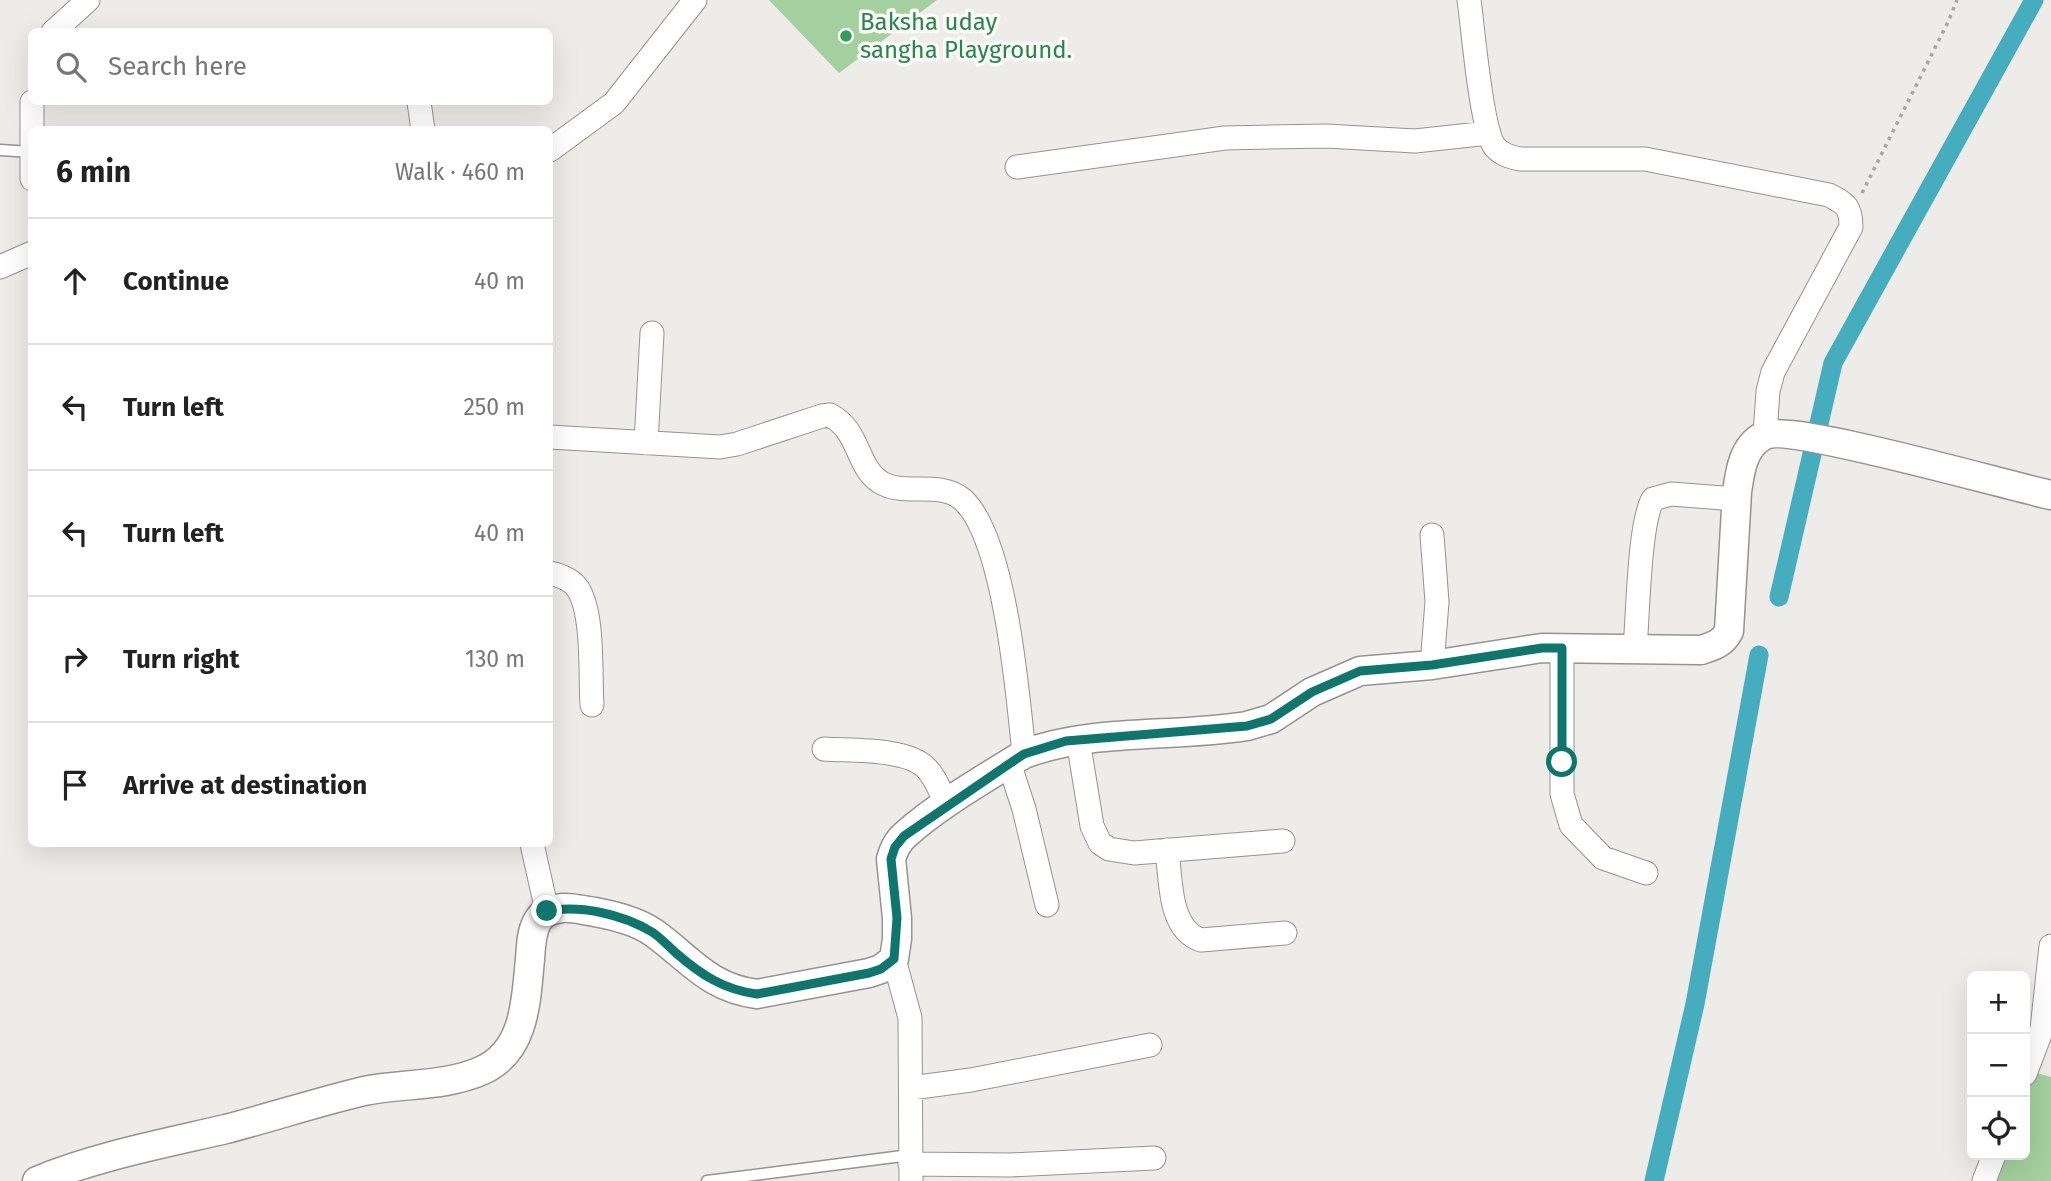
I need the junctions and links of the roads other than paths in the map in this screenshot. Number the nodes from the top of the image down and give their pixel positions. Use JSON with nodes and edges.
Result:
{"nodes":[{"id":1,"x":88,"y":0,"type":"edge"},
{"id":2,"x":695,"y":0,"type":"edge"},
{"id":3,"x":1469,"y":0,"type":"edge"},
{"id":4,"x":57,"y":28,"type":"edge"},
{"id":5,"x":32,"y":105,"type":"edge"},
{"id":6,"x":419,"y":105,"type":"edge"},
{"id":7,"x":32,"y":126,"type":"edge"},
{"id":8,"x":422,"y":126,"type":"edge"},
{"id":9,"x":1489,"y":133,"type":"junction"},
{"id":10,"x":553,"y":147,"type":"edge"},
{"id":11,"x":0,"y":150,"type":"edge"},
{"id":12,"x":28,"y":152,"type":"edge"},
{"id":13,"x":1017,"y":167,"type":"dead end"},
{"id":14,"x":28,"y":255,"type":"edge"},
{"id":15,"x":0,"y":267,"type":"edge"},
{"id":16,"x":652,"y":332,"type":"dead end"},
{"id":17,"x":1774,"y":433,"type":"junction"},
{"id":18,"x":553,"y":437,"type":"edge"},
{"id":19,"x":646,"y":443,"type":"junction"},
{"id":20,"x":2051,"y":495,"type":"edge"},
{"id":21,"x":1736,"y":499,"type":"junction"},
{"id":22,"x":1432,"y":535,"type":"dead end"},
{"id":23,"x":553,"y":574,"type":"edge"},
{"id":24,"x":1562,"y":648,"type":"junction"},
{"id":25,"x":1635,"y":648,"type":"junction"},
{"id":26,"x":1432,"y":665,"type":"junction"},
{"id":27,"x":592,"y":705,"type":"dead end"},
{"id":28,"x":1078,"y":740,"type":"junction"},
{"id":29,"x":824,"y":749,"type":"dead end"},
{"id":30,"x":1017,"y":759,"type":"junction"},
{"id":31,"x":947,"y":805,"type":"junction"},
{"id":32,"x":1283,"y":841,"type":"dead end"},
{"id":33,"x":532,"y":847,"type":"edge"},
{"id":34,"x":1167,"y":850,"type":"junction"},
{"id":35,"x":1646,"y":873,"type":"dead end"},
{"id":36,"x":1046,"y":905,"type":"dead end"},
{"id":37,"x":547,"y":911,"type":"junction"},
{"id":38,"x":1285,"y":933,"type":"dead end"},
{"id":39,"x":2051,"y":946,"type":"edge"},
{"id":40,"x":894,"y":959,"type":"junction"},
{"id":41,"x":1150,"y":1045,"type":"dead end"},
{"id":42,"x":2030,"y":1061,"type":"edge"},
{"id":43,"x":911,"y":1087,"type":"junction"},
{"id":44,"x":1154,"y":1158,"type":"dead end"},
{"id":45,"x":1992,"y":1160,"type":"edge"},
{"id":46,"x":911,"y":1167,"type":"edge"},
{"id":47,"x":37,"y":1181,"type":"edge"},
{"id":48,"x":707,"y":1181,"type":"edge"},
{"id":49,"x":1984,"y":1181,"type":"edge"}],
"edges":[{"from":1,"to":4,"type":"street"},
{"from":2,"to":10,"type":"street"},
{"from":3,"to":9,"type":"street"},
{"from":5,"to":7,"type":"street"},
{"from":6,"to":8,"type":"street"},
{"from":9,"to":13,"type":"street"},
{"from":9,"to":17,"type":"street"},
{"from":11,"to":12,"type":"lane"},
{"from":14,"to":15,"type":"street"},
{"from":16,"to":19,"type":"street"},
{"from":17,"to":20,"type":"street"},
{"from":17,"to":21,"type":"street"},
{"from":18,"to":19,"type":"street"},
{"from":19,"to":30,"type":"street"},
{"from":21,"to":25,"type":"street"},
{"from":21,"to":25,"type":"street"},
{"from":22,"to":26,"type":"street"},
{"from":23,"to":27,"type":"street"},
{"from":24,"to":25,"type":"street"},
{"from":24,"to":26,"type":"street"},
{"from":24,"to":35,"type":"street"},
{"from":26,"to":28,"type":"street"},
{"from":28,"to":30,"type":"street"},
{"from":28,"to":34,"type":"street"},
{"from":29,"to":31,"type":"street"},
{"from":30,"to":31,"type":"street"},
{"from":30,"to":36,"type":"street"},
{"from":31,"to":40,"type":"street"},
{"from":32,"to":34,"type":"street"},
{"from":33,"to":37,"type":"street"},
{"from":34,"to":38,"type":"street"},
{"from":37,"to":40,"type":"street"},
{"from":37,"to":47,"type":"street"},
{"from":39,"to":42,"type":"street"},
{"from":40,"to":43,"type":"street"},
{"from":41,"to":43,"type":"street"},
{"from":43,"to":46,"type":"street"},
{"from":44,"to":46,"type":"street"},
{"from":45,"to":49,"type":"street"},
{"from":46,"to":48,"type":"lane"}]}
